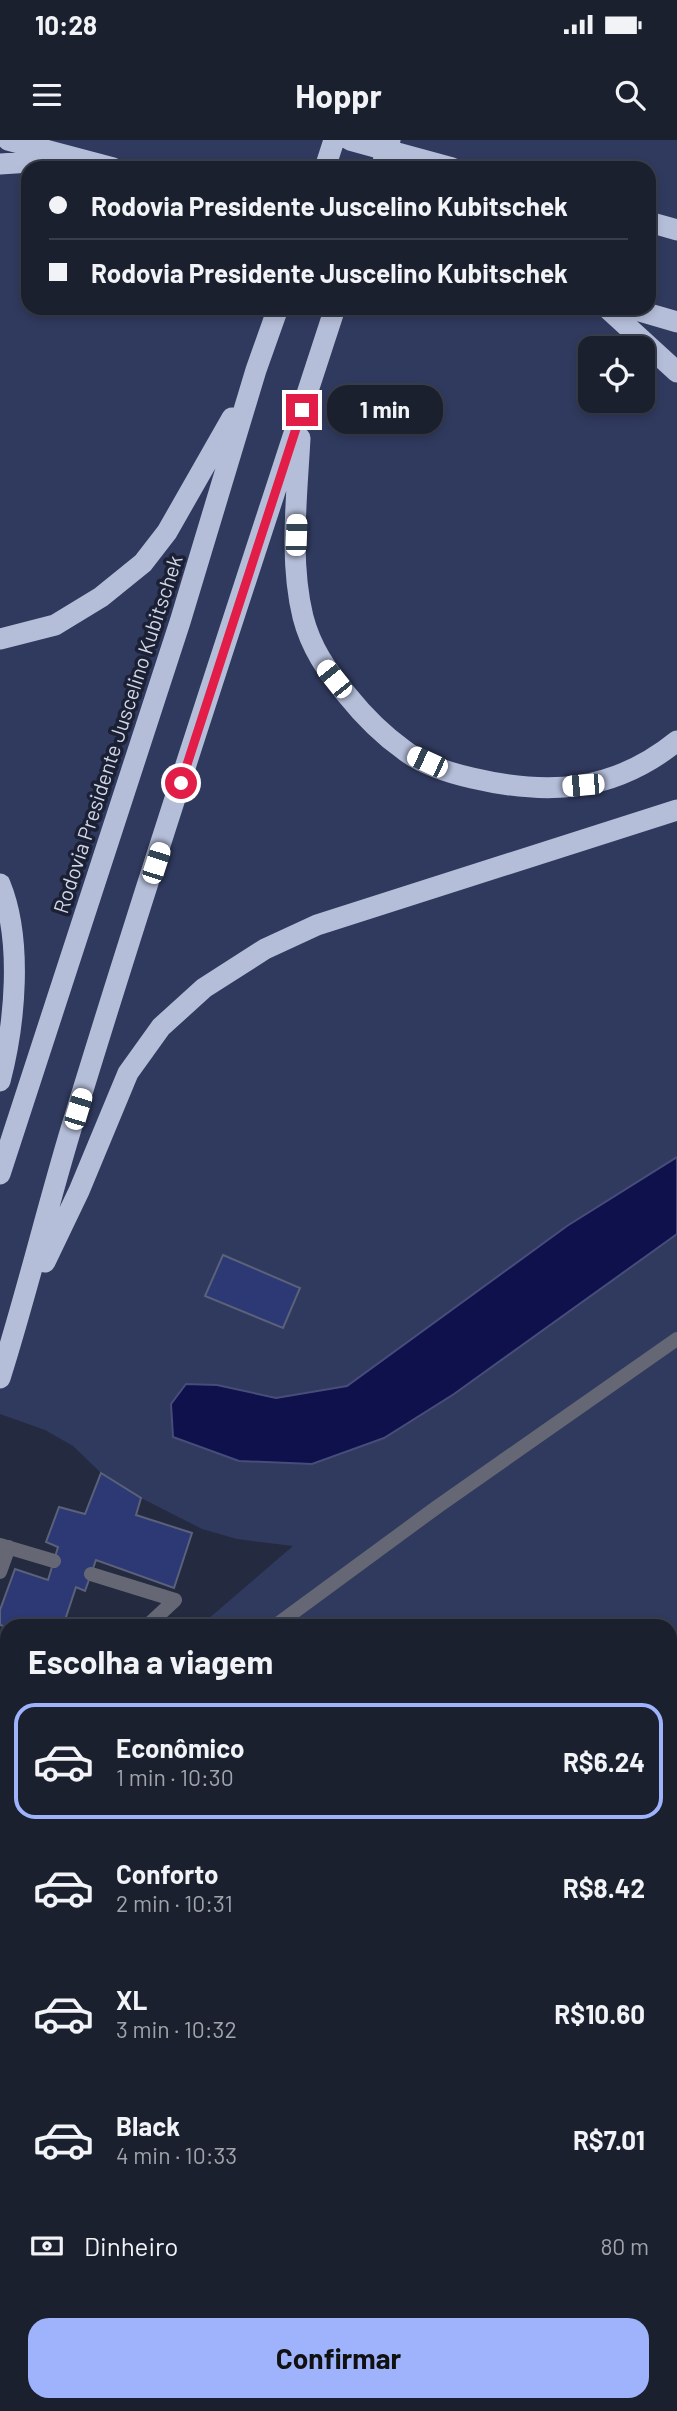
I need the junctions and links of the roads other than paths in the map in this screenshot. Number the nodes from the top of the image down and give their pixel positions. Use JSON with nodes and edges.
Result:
{"nodes":[{"id":1,"x":8,"y":140,"type":"edge"},
{"id":2,"x":334,"y":140,"type":"edge"},
{"id":3,"x":350,"y":140,"type":"edge"},
{"id":4,"x":390,"y":140,"type":"edge"},
{"id":5,"x":78,"y":159,"type":"junction"},
{"id":6,"x":47,"y":161,"type":"edge"},
{"id":7,"x":86,"y":161,"type":"edge"},
{"id":8,"x":327,"y":161,"type":"edge"},
{"id":9,"x":383,"y":161,"type":"edge"},
{"id":10,"x":426,"y":161,"type":"edge"},
{"id":11,"x":21,"y":163,"type":"edge"},
{"id":12,"x":0,"y":164,"type":"edge"},
{"id":13,"x":677,"y":219,"type":"edge"},
{"id":14,"x":656,"y":222,"type":"edge"},
{"id":15,"x":656,"y":224,"type":"edge"},
{"id":16,"x":677,"y":230,"type":"edge"},
{"id":17,"x":276,"y":315,"type":"edge"},
{"id":18,"x":333,"y":315,"type":"edge"},
{"id":19,"x":615,"y":315,"type":"edge"},
{"id":20,"x":653,"y":315,"type":"edge"},
{"id":21,"x":677,"y":322,"type":"edge"},
{"id":22,"x":256,"y":370,"type":"junction"},
{"id":23,"x":677,"y":372,"type":"edge"},
{"id":24,"x":302,"y":410,"type":"junction"},
{"id":25,"x":0,"y":639,"type":"edge"},
{"id":26,"x":677,"y":741,"type":"edge"},
{"id":27,"x":677,"y":810,"type":"edge"},
{"id":28,"x":0,"y":884,"type":"edge"},
{"id":29,"x":0,"y":1081,"type":"edge"},
{"id":30,"x":0,"y":1174,"type":"edge"},
{"id":31,"x":22,"y":1312,"type":"junction"},
{"id":32,"x":677,"y":1339,"type":"edge"},
{"id":33,"x":0,"y":1378,"type":"edge"},
{"id":34,"x":4,"y":1546,"type":"edge"},
{"id":35,"x":54,"y":1561,"type":"dead end"},
{"id":36,"x":0,"y":1572,"type":"edge"},
{"id":37,"x":91,"y":1574,"type":"dead end"},
{"id":38,"x":155,"y":1619,"type":"edge"},
{"id":39,"x":285,"y":1619,"type":"edge"}],
"edges":[{"from":1,"to":5,"type":"highway"},
{"from":2,"to":8,"type":"highway"},
{"from":3,"to":10,"type":"highway"},
{"from":4,"to":9,"type":"highway","bridge":true},
{"from":5,"to":6,"type":"highway"},
{"from":5,"to":7,"type":"highway"},
{"from":11,"to":12,"type":"highway"},
{"from":13,"to":14,"type":"highway"},
{"from":15,"to":16,"type":"highway"},
{"from":17,"to":22,"type":"highway","name":"Rodovia Presidente Juscelino Kubitschek"},
{"from":18,"to":24,"type":"highway"},
{"from":19,"to":23,"type":"highway"},
{"from":20,"to":21,"type":"highway"},
{"from":22,"to":25,"type":"highway"},
{"from":22,"to":30,"type":"highway","name":"Rodovia Presidente Juscelino Kubitschek"},
{"from":24,"to":26,"type":"highway"},
{"from":24,"to":31,"type":"highway"},
{"from":27,"to":31,"type":"highway"},
{"from":28,"to":29,"type":"highway"},
{"from":31,"to":33,"type":"highway"},
{"from":32,"to":39,"type":"lane"},
{"from":34,"to":35,"type":"lane"},
{"from":34,"to":36,"type":"lane"},
{"from":37,"to":38,"type":"lane"}]}
